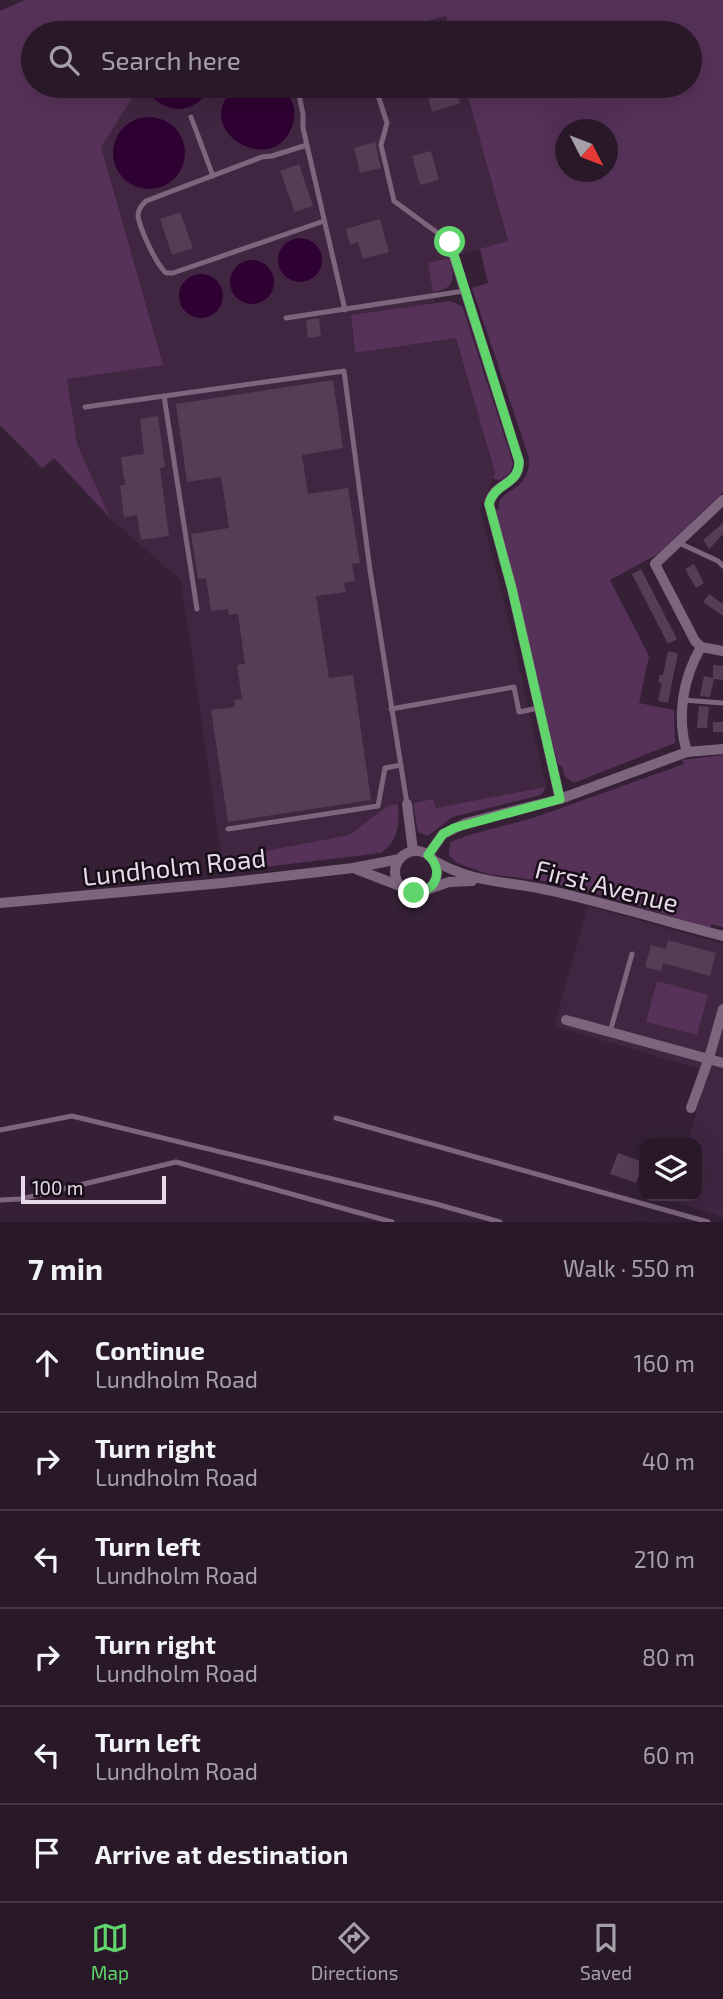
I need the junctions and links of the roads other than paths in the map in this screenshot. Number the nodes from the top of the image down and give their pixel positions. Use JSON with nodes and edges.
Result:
{"nodes":[{"id":1,"x":298,"y":98,"type":"edge"},
{"id":2,"x":379,"y":98,"type":"edge"},
{"id":3,"x":191,"y":117,"type":"dead end"},
{"id":4,"x":307,"y":145,"type":"junction"},
{"id":5,"x":213,"y":176,"type":"junction"},
{"id":6,"x":324,"y":221,"type":"junction"},
{"id":7,"x":454,"y":256,"type":"joint"},
{"id":8,"x":464,"y":291,"type":"junction"},
{"id":9,"x":345,"y":310,"type":"junction"},
{"id":10,"x":286,"y":318,"type":"dead end"},
{"id":11,"x":164,"y":396,"type":"junction"},
{"id":12,"x":85,"y":407,"type":"dead end"},
{"id":13,"x":723,"y":500,"type":"edge"},
{"id":14,"x":678,"y":543,"type":"junction"},
{"id":15,"x":723,"y":566,"type":"edge"},
{"id":16,"x":197,"y":609,"type":"dead end"},
{"id":17,"x":701,"y":647,"type":"junction"},
{"id":18,"x":723,"y":651,"type":"edge"},
{"id":19,"x":683,"y":700,"type":"junction"},
{"id":20,"x":723,"y":703,"type":"edge"},
{"id":21,"x":539,"y":708,"type":"junction"},
{"id":22,"x":391,"y":709,"type":"junction"},
{"id":23,"x":723,"y":748,"type":"edge"},
{"id":24,"x":687,"y":752,"type":"junction"},
{"id":25,"x":401,"y":765,"type":"junction"},
{"id":26,"x":560,"y":799,"type":"junction"},
{"id":27,"x":407,"y":804,"type":"joint"},
{"id":28,"x":228,"y":829,"type":"dead end"},
{"id":29,"x":413,"y":851,"type":"junction"},
{"id":30,"x":430,"y":858,"type":"junction"},
{"id":31,"x":401,"y":859,"type":"junction"},
{"id":32,"x":353,"y":868,"type":"junction"},
{"id":33,"x":480,"y":880,"type":"junction"},
{"id":34,"x":401,"y":887,"type":"junction"},
{"id":35,"x":428,"y":890,"type":"junction"},
{"id":36,"x":0,"y":903,"type":"edge"},
{"id":37,"x":723,"y":936,"type":"edge"},
{"id":38,"x":632,"y":954,"type":"dead end"},
{"id":39,"x":723,"y":1009,"type":"edge"},
{"id":40,"x":566,"y":1020,"type":"dead end"},
{"id":41,"x":610,"y":1032,"type":"junction"},
{"id":42,"x":709,"y":1058,"type":"junction"},
{"id":43,"x":723,"y":1063,"type":"edge"},
{"id":44,"x":691,"y":1108,"type":"dead end"},
{"id":45,"x":335,"y":1118,"type":"dead end"},
{"id":46,"x":0,"y":1130,"type":"edge"},
{"id":47,"x":0,"y":1200,"type":"edge"},
{"id":48,"x":672,"y":1212,"type":"junction"},
{"id":49,"x":392,"y":1222,"type":"edge"},
{"id":50,"x":500,"y":1222,"type":"edge"},
{"id":51,"x":674,"y":1222,"type":"edge"},
{"id":52,"x":708,"y":1222,"type":"edge"}],
"edges":[{"from":1,"to":4,"type":"lane"},
{"from":2,"to":7,"type":"lane"},
{"from":3,"to":5,"type":"lane"},
{"from":4,"to":5,"type":"lane"},
{"from":4,"to":6,"type":"lane"},
{"from":5,"to":6,"type":"lane"},
{"from":6,"to":9,"type":"lane"},
{"from":7,"to":8,"type":"street"},
{"from":8,"to":9,"type":"lane"},
{"from":8,"to":21,"type":"street"},
{"from":9,"to":10,"type":"lane"},
{"from":11,"to":12,"type":"lane"},
{"from":11,"to":16,"type":"lane"},
{"from":11,"to":22,"type":"lane"},
{"from":13,"to":14,"type":"street"},
{"from":14,"to":15,"type":"lane"},
{"from":14,"to":17,"type":"street"},
{"from":17,"to":18,"type":"street"},
{"from":17,"to":19,"type":"street"},
{"from":19,"to":20,"type":"lane"},
{"from":19,"to":24,"type":"street"},
{"from":21,"to":22,"type":"lane"},
{"from":21,"to":26,"type":"street"},
{"from":22,"to":25,"type":"lane"},
{"from":23,"to":24,"type":"street"},
{"from":24,"to":26,"type":"street"},
{"from":25,"to":27,"type":"lane"},
{"from":25,"to":28,"type":"lane"},
{"from":26,"to":30,"type":"street"},
{"from":27,"to":29,"type":"street"},
{"from":29,"to":30,"type":"street"},
{"from":29,"to":31,"type":"street","name":"Lundholm Road"},
{"from":30,"to":33,"type":"street","name":"First Avenue"},
{"from":30,"to":35,"type":"street"},
{"from":31,"to":32,"type":"street","name":"Lundholm Road"},
{"from":31,"to":34,"type":"street"},
{"from":32,"to":34,"type":"street","name":"Lundholm Road"},
{"from":32,"to":36,"type":"street","name":"Lundholm Road"},
{"from":33,"to":35,"type":"street","name":"First Avenue"},
{"from":33,"to":37,"type":"street","name":"First Avenue"},
{"from":34,"to":35,"type":"street","name":"Lundholm Road"},
{"from":38,"to":41,"type":"lane"},
{"from":39,"to":42,"type":"street"},
{"from":40,"to":41,"type":"street"},
{"from":41,"to":42,"type":"street"},
{"from":42,"to":43,"type":"street"},
{"from":42,"to":44,"type":"street"},
{"from":45,"to":48,"type":"lane"},
{"from":46,"to":50,"type":"lane"},
{"from":47,"to":49,"type":"lane"},
{"from":48,"to":51,"type":"lane"},
{"from":48,"to":52,"type":"lane"}]}
